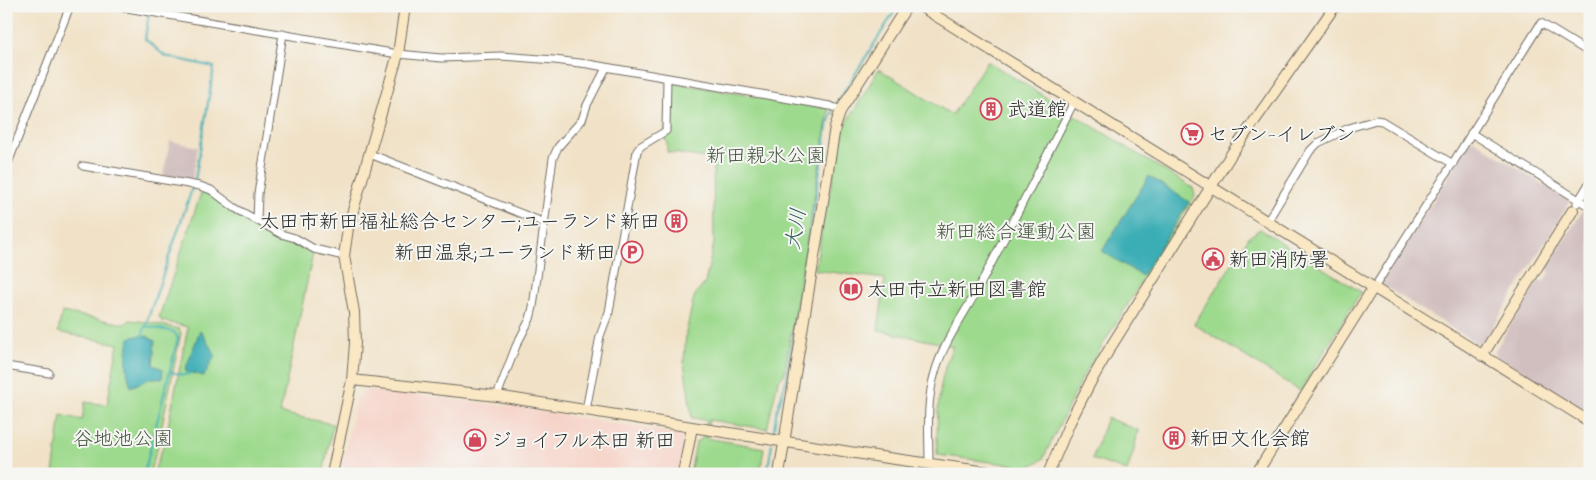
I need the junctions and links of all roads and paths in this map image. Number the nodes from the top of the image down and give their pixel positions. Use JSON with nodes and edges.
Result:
{"nodes":[{"id":1,"x":70,"y":6,"type":"edge"},
{"id":2,"x":115,"y":6,"type":"edge"},
{"id":3,"x":405,"y":6,"type":"edge"},
{"id":4,"x":907,"y":6,"type":"edge"},
{"id":5,"x":920,"y":6,"type":"edge"},
{"id":6,"x":1335,"y":6,"type":"edge"},
{"id":7,"x":152,"y":9,"type":"edge"},
{"id":8,"x":284,"y":34,"type":"junction"},
{"id":9,"x":398,"y":54,"type":"junction"},
{"id":10,"x":1590,"y":54,"type":"edge"},
{"id":11,"x":606,"y":68,"type":"junction"},
{"id":12,"x":667,"y":78,"type":"junction"},
{"id":13,"x":1074,"y":102,"type":"junction"},
{"id":14,"x":841,"y":110,"type":"junction"},
{"id":15,"x":1471,"y":134,"type":"junction"},
{"id":16,"x":370,"y":154,"type":"junction"},
{"id":17,"x":1452,"y":164,"type":"junction"},
{"id":18,"x":83,"y":166,"type":"dead end"},
{"id":19,"x":6,"y":168,"type":"edge"},
{"id":20,"x":1590,"y":182,"type":"edge"},
{"id":21,"x":1212,"y":187,"type":"junction"},
{"id":22,"x":1576,"y":205,"type":"junction"},
{"id":23,"x":1590,"y":207,"type":"edge"},
{"id":24,"x":257,"y":220,"type":"junction"},
{"id":25,"x":1267,"y":222,"type":"junction"},
{"id":26,"x":545,"y":223,"type":"junction"},
{"id":27,"x":344,"y":256,"type":"junction"},
{"id":28,"x":1373,"y":288,"type":"junction"},
{"id":29,"x":1482,"y":356,"type":"junction"},
{"id":30,"x":6,"y":366,"type":"edge"},
{"id":31,"x":48,"y":373,"type":"dead end"},
{"id":32,"x":352,"y":380,"type":"junction"},
{"id":33,"x":497,"y":396,"type":"junction"},
{"id":34,"x":586,"y":410,"type":"junction"},
{"id":35,"x":1590,"y":422,"type":"edge"},
{"id":36,"x":692,"y":427,"type":"junction"},
{"id":37,"x":781,"y":441,"type":"junction"},
{"id":38,"x":929,"y":464,"type":"junction"},
{"id":39,"x":332,"y":474,"type":"edge"},
{"id":40,"x":683,"y":474,"type":"edge"},
{"id":41,"x":779,"y":474,"type":"edge"},
{"id":42,"x":1002,"y":474,"type":"edge"},
{"id":43,"x":1048,"y":474,"type":"edge"},
{"id":44,"x":1256,"y":474,"type":"edge"}],
"edges":[{"from":1,"to":19,"type":"street"},
{"from":2,"to":7,"type":"street"},
{"from":3,"to":9,"type":"street"},
{"from":4,"to":14,"type":"street"},
{"from":5,"to":13,"type":"street"},
{"from":6,"to":21,"type":"street"},
{"from":7,"to":8,"type":"street"},
{"from":8,"to":9,"type":"street"},
{"from":8,"to":24,"type":"street"},
{"from":9,"to":11,"type":"street"},
{"from":9,"to":16,"type":"street"},
{"from":10,"to":15,"type":"street"},
{"from":11,"to":12,"type":"street"},
{"from":11,"to":26,"type":"street"},
{"from":12,"to":14,"type":"street"},
{"from":12,"to":34,"type":"street"},
{"from":13,"to":21,"type":"street"},
{"from":13,"to":38,"type":"street"},
{"from":14,"to":37,"type":"street"},
{"from":15,"to":17,"type":"street"},
{"from":15,"to":22,"type":"street"},
{"from":16,"to":26,"type":"street"},
{"from":16,"to":27,"type":"street"},
{"from":17,"to":25,"type":"street"},
{"from":17,"to":28,"type":"street"},
{"from":18,"to":24,"type":"street"},
{"from":20,"to":22,"type":"street"},
{"from":21,"to":25,"type":"street"},
{"from":21,"to":43,"type":"street"},
{"from":22,"to":23,"type":"street"},
{"from":22,"to":29,"type":"street"},
{"from":24,"to":27,"type":"street"},
{"from":25,"to":28,"type":"street"},
{"from":26,"to":33,"type":"street"},
{"from":27,"to":32,"type":"street"},
{"from":28,"to":29,"type":"street"},
{"from":28,"to":44,"type":"street"},
{"from":29,"to":35,"type":"street"},
{"from":30,"to":31,"type":"street"},
{"from":32,"to":33,"type":"street"},
{"from":32,"to":39,"type":"street"},
{"from":33,"to":34,"type":"street"},
{"from":34,"to":36,"type":"street"},
{"from":36,"to":37,"type":"street"},
{"from":36,"to":40,"type":"street"},
{"from":37,"to":38,"type":"street"},
{"from":37,"to":41,"type":"street"},
{"from":38,"to":42,"type":"street"}]}
